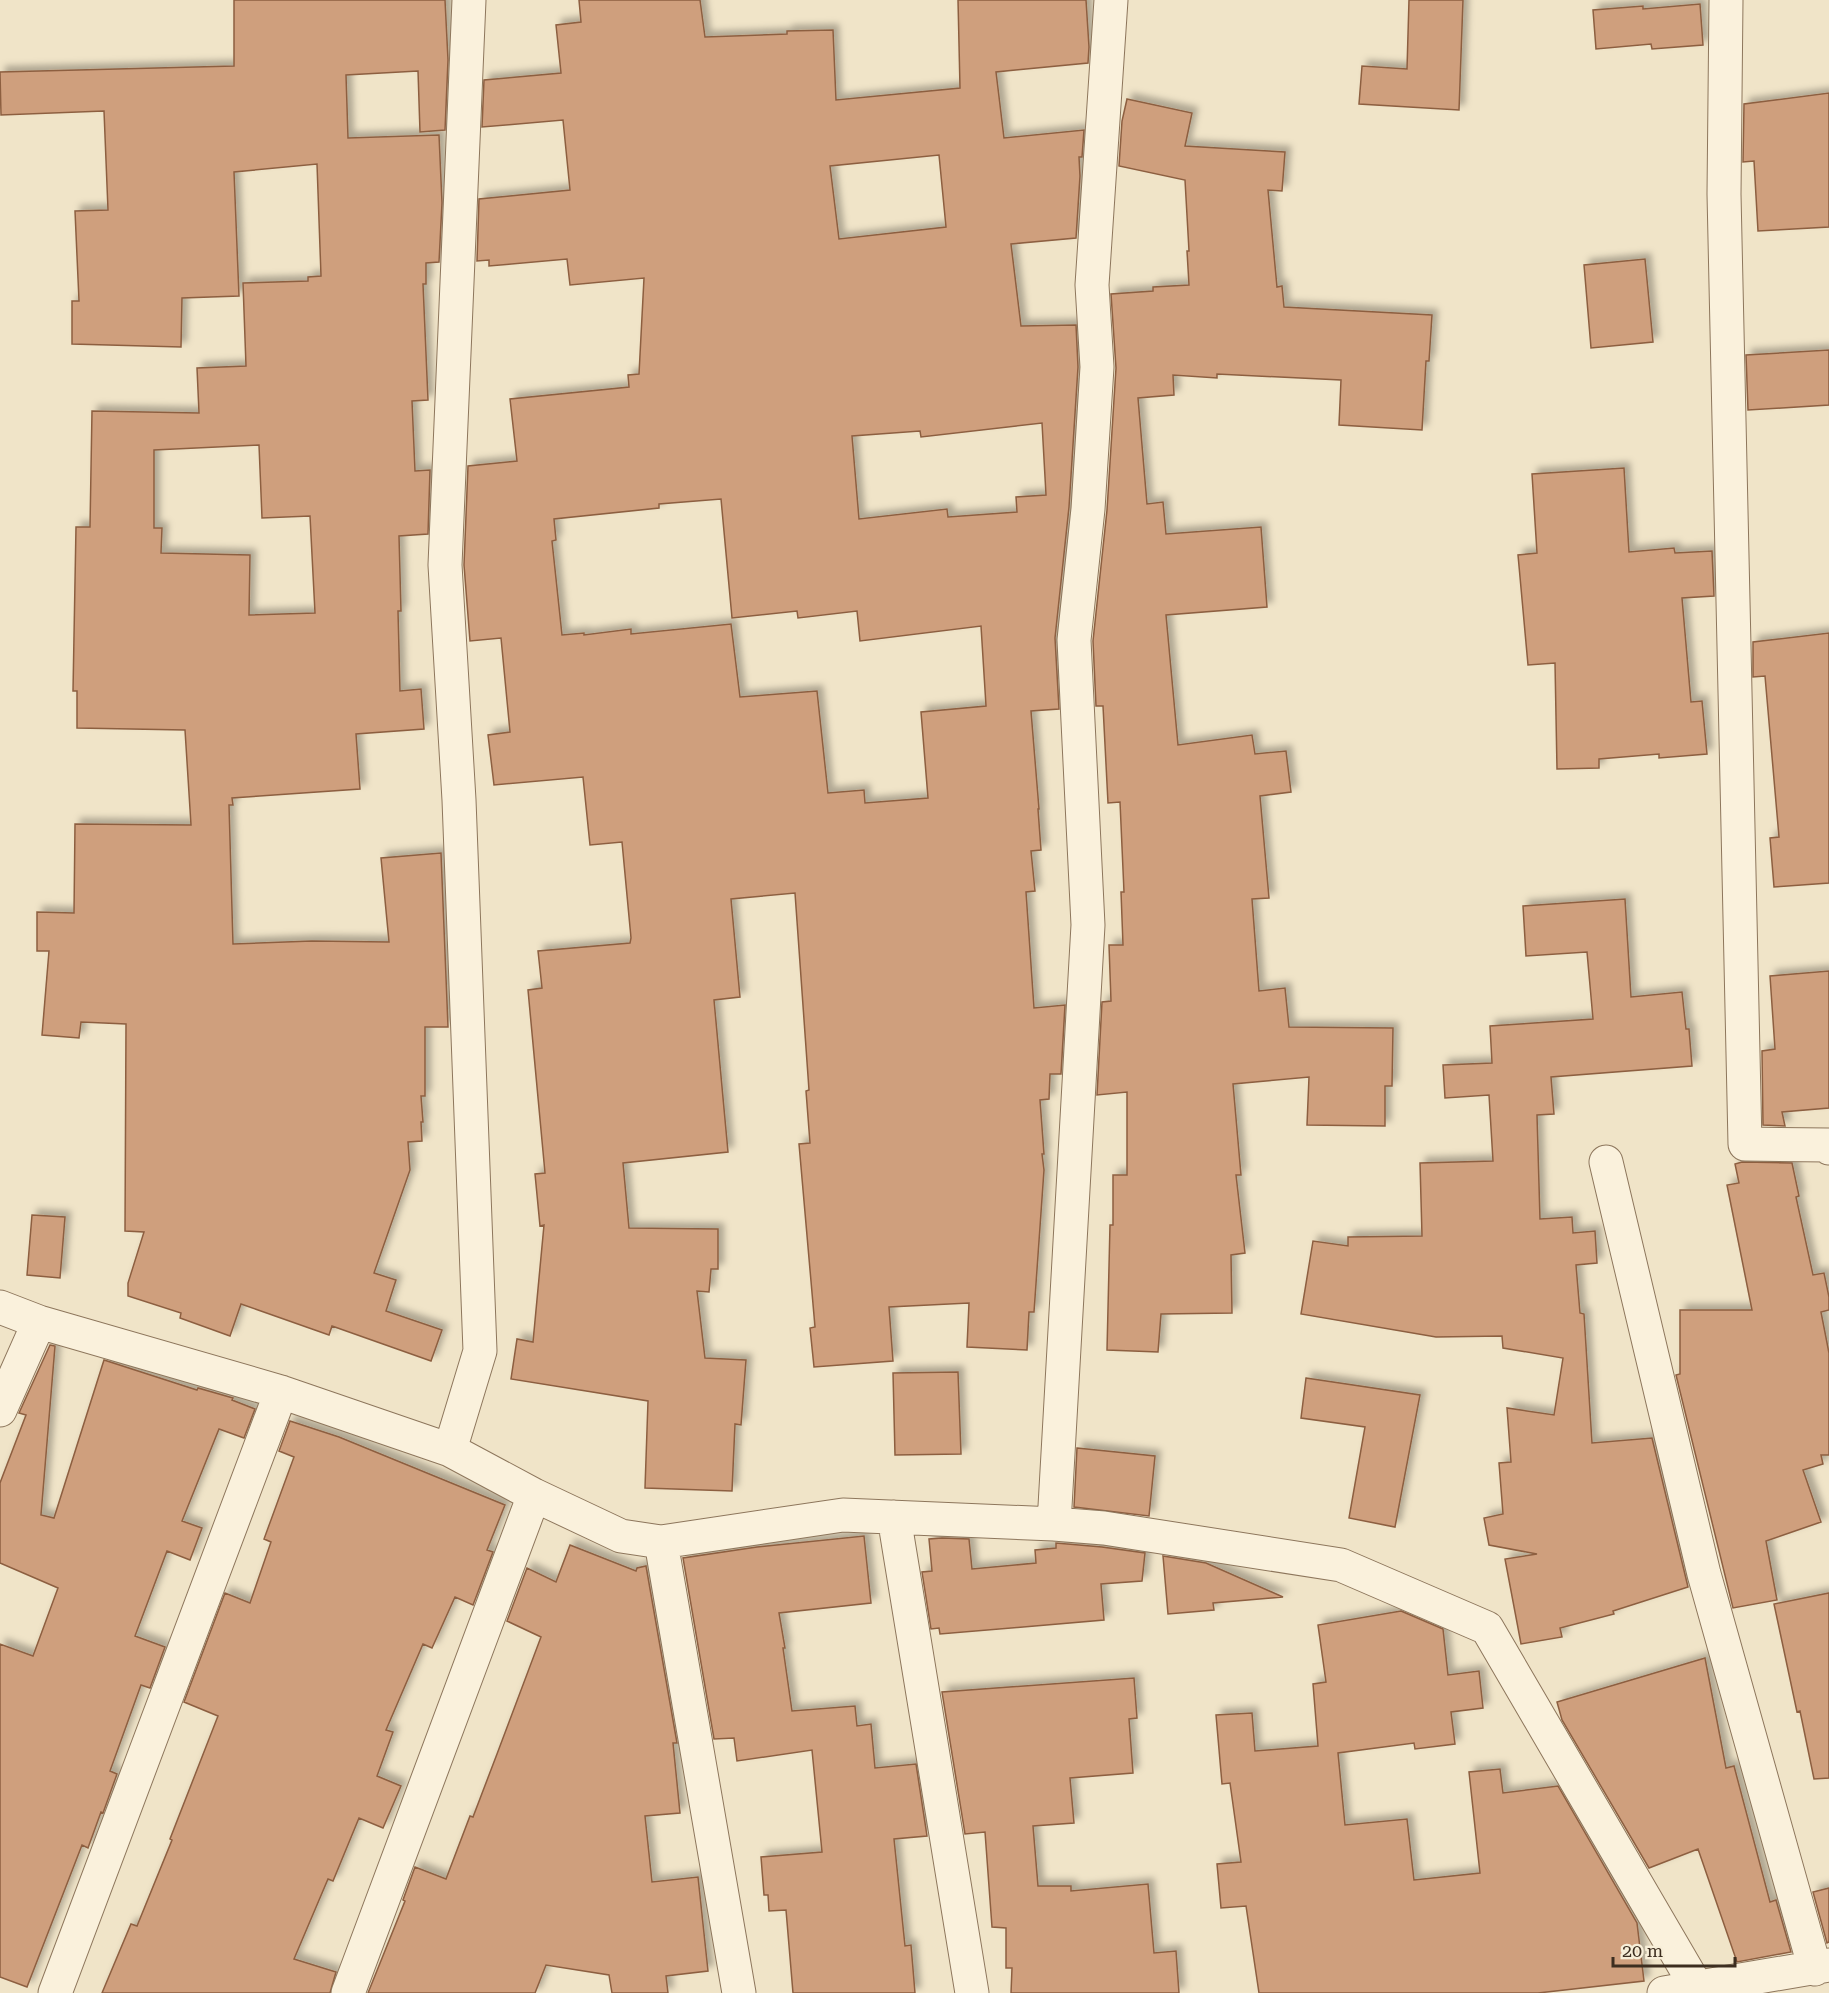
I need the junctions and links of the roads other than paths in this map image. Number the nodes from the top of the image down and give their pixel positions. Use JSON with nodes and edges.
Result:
{"nodes":[{"id":1,"x":469,"y":0,"type":"edge"},
{"id":2,"x":1111,"y":0,"type":"edge"},
{"id":3,"x":1726,"y":0,"type":"edge"},
{"id":4,"x":1829,"y":1148,"type":"edge"},
{"id":5,"x":1606,"y":1161,"type":"dead end"},
{"id":6,"x":0,"y":1307,"type":"edge"},
{"id":7,"x":39,"y":1322,"type":"junction"},
{"id":8,"x":281,"y":1392,"type":"junction"},
{"id":9,"x":0,"y":1410,"type":"edge"},
{"id":10,"x":450,"y":1450,"type":"junction"},
{"id":11,"x":534,"y":1495,"type":"junction"},
{"id":12,"x":894,"y":1517,"type":"junction"},
{"id":13,"x":1054,"y":1524,"type":"junction"},
{"id":14,"x":661,"y":1542,"type":"junction"},
{"id":15,"x":1822,"y":1967,"type":"edge"},
{"id":16,"x":1696,"y":1986,"type":"junction"},
{"id":17,"x":55,"y":1993,"type":"edge"},
{"id":18,"x":348,"y":1993,"type":"edge"},
{"id":19,"x":739,"y":1993,"type":"edge"},
{"id":20,"x":972,"y":1993,"type":"edge"},
{"id":21,"x":1664,"y":1993,"type":"edge"}],
"edges":[{"from":1,"to":10,"type":"street"},
{"from":2,"to":13,"type":"street"},
{"from":3,"to":4,"type":"street"},
{"from":5,"to":15,"type":"street"},
{"from":6,"to":7,"type":"street"},
{"from":7,"to":8,"type":"street"},
{"from":7,"to":9,"type":"street"},
{"from":8,"to":10,"type":"street"},
{"from":8,"to":17,"type":"street"},
{"from":10,"to":11,"type":"street"},
{"from":11,"to":14,"type":"street"},
{"from":11,"to":18,"type":"street"},
{"from":12,"to":13,"type":"street"},
{"from":12,"to":14,"type":"street"},
{"from":12,"to":20,"type":"street"},
{"from":13,"to":16,"type":"street"},
{"from":14,"to":19,"type":"street"},
{"from":15,"to":16,"type":"street"},
{"from":16,"to":21,"type":"street"}]}
